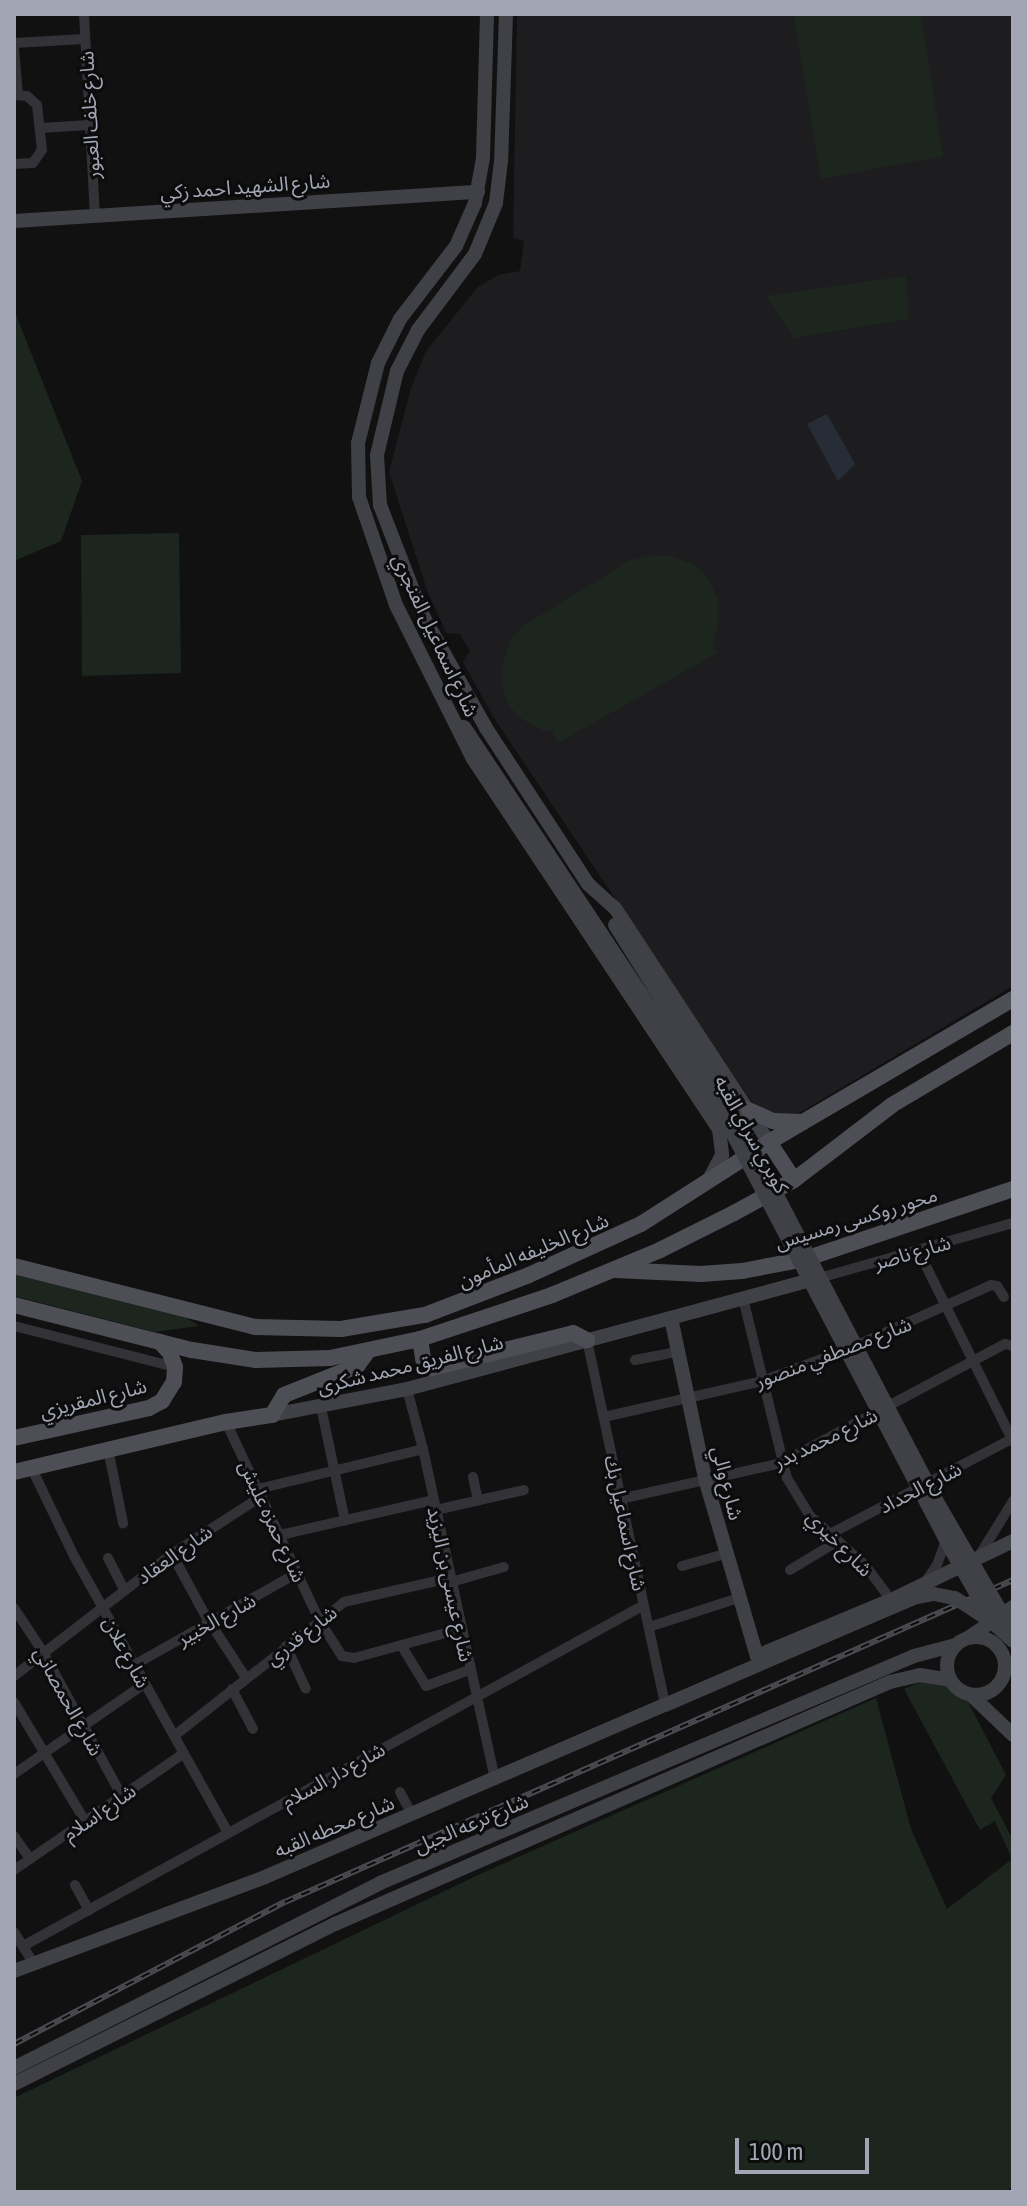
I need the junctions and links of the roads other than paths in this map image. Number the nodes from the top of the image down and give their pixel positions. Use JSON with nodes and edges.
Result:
{"nodes":[{"id":1,"x":84,"y":14,"type":"edge"},
{"id":2,"x":487,"y":14,"type":"edge"},
{"id":3,"x":506,"y":14,"type":"edge"},
{"id":4,"x":85,"y":39,"type":"junction"},
{"id":5,"x":14,"y":43,"type":"edge"},
{"id":6,"x":14,"y":49,"type":"edge"},
{"id":7,"x":16,"y":95,"type":"edge"},
{"id":8,"x":90,"y":125,"type":"junction"},
{"id":9,"x":40,"y":128,"type":"junction"},
{"id":10,"x":14,"y":164,"type":"edge"},
{"id":11,"x":478,"y":192,"type":"junction"},
{"id":12,"x":95,"y":216,"type":"junction"},
{"id":13,"x":14,"y":221,"type":"edge"},
{"id":14,"x":447,"y":705,"type":"junction"},
{"id":15,"x":588,"y":884,"type":"junction"},
{"id":16,"x":631,"y":951,"type":"junction"},
{"id":17,"x":609,"y":964,"type":"junction"},
{"id":18,"x":1013,"y":999,"type":"edge"},
{"id":19,"x":975,"y":1021,"type":"junction"},
{"id":20,"x":1013,"y":1033,"type":"edge"},
{"id":21,"x":992,"y":1045,"type":"junction"},
{"id":22,"x":734,"y":1092,"type":"junction"},
{"id":23,"x":746,"y":1109,"type":"junction"},
{"id":24,"x":708,"y":1110,"type":"junction"},
{"id":25,"x":803,"y":1122,"type":"junction"},
{"id":26,"x":769,"y":1142,"type":"junction"},
{"id":27,"x":710,"y":1178,"type":"junction"},
{"id":28,"x":794,"y":1180,"type":"junction"},
{"id":29,"x":1013,"y":1189,"type":"edge"},
{"id":30,"x":1013,"y":1223,"type":"edge"},
{"id":31,"x":641,"y":1224,"type":"junction"},
{"id":32,"x":660,"y":1250,"type":"junction"},
{"id":33,"x":918,"y":1250,"type":"junction"},
{"id":34,"x":14,"y":1266,"type":"edge"},
{"id":35,"x":613,"y":1269,"type":"junction"},
{"id":36,"x":811,"y":1280,"type":"junction"},
{"id":37,"x":1004,"y":1297,"type":"dead end"},
{"id":38,"x":743,"y":1298,"type":"junction"},
{"id":39,"x":14,"y":1305,"type":"edge"},
{"id":40,"x":946,"y":1308,"type":"junction"},
{"id":41,"x":671,"y":1318,"type":"junction"},
{"id":42,"x":14,"y":1326,"type":"edge"},
{"id":43,"x":420,"y":1339,"type":"junction"},
{"id":44,"x":587,"y":1340,"type":"junction"},
{"id":45,"x":160,"y":1342,"type":"junction"},
{"id":46,"x":1013,"y":1346,"type":"edge"},
{"id":47,"x":846,"y":1350,"type":"junction"},
{"id":48,"x":367,"y":1352,"type":"junction"},
{"id":49,"x":677,"y":1352,"type":"junction"},
{"id":50,"x":635,"y":1360,"type":"dead end"},
{"id":51,"x":974,"y":1363,"type":"junction"},
{"id":52,"x":175,"y":1367,"type":"junction"},
{"id":53,"x":762,"y":1381,"type":"junction"},
{"id":54,"x":407,"y":1389,"type":"junction"},
{"id":55,"x":686,"y":1399,"type":"junction"},
{"id":56,"x":321,"y":1407,"type":"junction"},
{"id":57,"x":879,"y":1413,"type":"junction"},
{"id":58,"x":272,"y":1415,"type":"junction"},
{"id":59,"x":604,"y":1417,"type":"junction"},
{"id":60,"x":226,"y":1422,"type":"junction"},
{"id":61,"x":14,"y":1438,"type":"edge"},
{"id":62,"x":1013,"y":1440,"type":"edge"},
{"id":63,"x":108,"y":1449,"type":"junction"},
{"id":64,"x":423,"y":1449,"type":"junction"},
{"id":65,"x":781,"y":1463,"type":"junction"},
{"id":66,"x":31,"y":1467,"type":"junction"},
{"id":67,"x":334,"y":1470,"type":"junction"},
{"id":68,"x":14,"y":1472,"type":"edge"},
{"id":69,"x":473,"y":1477,"type":"dead end"},
{"id":70,"x":706,"y":1482,"type":"junction"},
{"id":71,"x":919,"y":1487,"type":"junction"},
{"id":72,"x":524,"y":1490,"type":"dead end"},
{"id":73,"x":260,"y":1492,"type":"junction"},
{"id":74,"x":620,"y":1499,"type":"junction"},
{"id":75,"x":478,"y":1500,"type":"junction"},
{"id":76,"x":1013,"y":1501,"type":"edge"},
{"id":77,"x":435,"y":1505,"type":"junction"},
{"id":78,"x":345,"y":1521,"type":"junction"},
{"id":79,"x":123,"y":1523,"type":"dead end"},
{"id":80,"x":280,"y":1535,"type":"junction"},
{"id":81,"x":832,"y":1538,"type":"junction"},
{"id":82,"x":946,"y":1540,"type":"junction"},
{"id":83,"x":1013,"y":1541,"type":"edge"},
{"id":84,"x":172,"y":1554,"type":"junction"},
{"id":85,"x":725,"y":1554,"type":"junction"},
{"id":86,"x":108,"y":1558,"type":"dead end"},
{"id":87,"x":974,"y":1559,"type":"junction"},
{"id":88,"x":682,"y":1566,"type":"dead end"},
{"id":89,"x":504,"y":1567,"type":"dead end"},
{"id":90,"x":790,"y":1570,"type":"dead end"},
{"id":91,"x":297,"y":1573,"type":"junction"},
{"id":92,"x":450,"y":1580,"type":"junction"},
{"id":93,"x":921,"y":1587,"type":"junction"},
{"id":94,"x":124,"y":1589,"type":"junction"},
{"id":95,"x":738,"y":1598,"type":"junction"},
{"id":96,"x":891,"y":1600,"type":"junction"},
{"id":97,"x":644,"y":1605,"type":"junction"},
{"id":98,"x":102,"y":1606,"type":"junction"},
{"id":99,"x":1013,"y":1607,"type":"edge"},
{"id":100,"x":14,"y":1608,"type":"edge"},
{"id":101,"x":319,"y":1620,"type":"junction"},
{"id":102,"x":209,"y":1623,"type":"junction"},
{"id":103,"x":993,"y":1623,"type":"junction"},
{"id":104,"x":1013,"y":1626,"type":"edge"},
{"id":105,"x":649,"y":1627,"type":"junction"},
{"id":106,"x":460,"y":1629,"type":"junction"},
{"id":107,"x":1013,"y":1633,"type":"edge"},
{"id":108,"x":962,"y":1641,"type":"junction"},
{"id":109,"x":1013,"y":1641,"type":"edge"},
{"id":110,"x":401,"y":1645,"type":"junction"},
{"id":111,"x":286,"y":1646,"type":"junction"},
{"id":112,"x":998,"y":1647,"type":"junction"},
{"id":113,"x":43,"y":1652,"type":"junction"},
{"id":114,"x":134,"y":1665,"type":"junction"},
{"id":115,"x":1009,"y":1667,"type":"edge"},
{"id":116,"x":469,"y":1670,"type":"junction"},
{"id":117,"x":14,"y":1676,"type":"edge"},
{"id":118,"x":246,"y":1678,"type":"junction"},
{"id":119,"x":951,"y":1680,"type":"junction"},
{"id":120,"x":144,"y":1684,"type":"junction"},
{"id":121,"x":232,"y":1689,"type":"junction"},
{"id":122,"x":306,"y":1689,"type":"dead end"},
{"id":123,"x":971,"y":1695,"type":"junction"},
{"id":124,"x":475,"y":1696,"type":"junction"},
{"id":125,"x":14,"y":1702,"type":"edge"},
{"id":126,"x":665,"y":1705,"type":"junction"},
{"id":127,"x":813,"y":1708,"type":"junction"},
{"id":128,"x":83,"y":1726,"type":"junction"},
{"id":129,"x":253,"y":1729,"type":"dead end"},
{"id":130,"x":1013,"y":1735,"type":"edge"},
{"id":131,"x":174,"y":1736,"type":"junction"},
{"id":132,"x":45,"y":1753,"type":"junction"},
{"id":133,"x":184,"y":1753,"type":"junction"},
{"id":134,"x":14,"y":1774,"type":"edge"},
{"id":135,"x":495,"y":1780,"type":"junction"},
{"id":136,"x":400,"y":1792,"type":"dead end"},
{"id":137,"x":122,"y":1796,"type":"junction"},
{"id":138,"x":412,"y":1815,"type":"junction"},
{"id":139,"x":85,"y":1821,"type":"junction"},
{"id":140,"x":512,"y":1827,"type":"junction"},
{"id":141,"x":228,"y":1833,"type":"junction"},
{"id":142,"x":14,"y":1836,"type":"edge"},
{"id":143,"x":518,"y":1845,"type":"junction"},
{"id":144,"x":30,"y":1859,"type":"junction"},
{"id":145,"x":14,"y":1870,"type":"edge"},
{"id":146,"x":75,"y":1885,"type":"dead end"},
{"id":147,"x":89,"y":1910,"type":"junction"},
{"id":148,"x":14,"y":1932,"type":"edge"},
{"id":149,"x":23,"y":1946,"type":"junction"},
{"id":150,"x":34,"y":1964,"type":"junction"},
{"id":151,"x":241,"y":1964,"type":"junction"},
{"id":152,"x":14,"y":1971,"type":"edge"},
{"id":153,"x":96,"y":2035,"type":"junction"},
{"id":154,"x":14,"y":2068,"type":"edge"},
{"id":155,"x":14,"y":2084,"type":"edge"}],
"edges":[{"from":1,"to":4,"type":"street","name":"شارع خلف العبور"},
{"from":2,"to":11,"type":"main road","name":"شارع اسماعيل الفنجري"},
{"from":3,"to":15,"type":"main road","name":"شارع اسماعيل الفنجري"},
{"from":4,"to":5,"type":"street"},
{"from":4,"to":8,"type":"street","name":"شارع خلف العبور"},
{"from":6,"to":7,"type":"street"},
{"from":7,"to":9,"type":"street"},
{"from":8,"to":9,"type":"street"},
{"from":8,"to":12,"type":"street","name":"شارع خلف العبور"},
{"from":9,"to":10,"type":"street"},
{"from":11,"to":12,"type":"main road","name":"شارع الشهيد احمد زكي"},
{"from":11,"to":14,"type":"main road","name":"شارع اسماعيل الفنجري"},
{"from":12,"to":13,"type":"main road","name":"شارع الشهيد احمد زكي"},
{"from":14,"to":17,"type":"main road","name":"شارع اسماعيل الفنجري"},
{"from":14,"to":103,"type":"main road","name":"كوبري سراي القبه","bridge":true},
{"from":15,"to":16,"type":"main road","name":"كوبري سراي القبه"},
{"from":15,"to":22,"type":"main road","name":"شارع اسماعيل الفنجري"},
{"from":16,"to":17,"type":"main road"},
{"from":16,"to":104,"type":"main road","name":"كوبري سراي القبه","bridge":true},
{"from":17,"to":24,"type":"main road","name":"شارع اسماعيل الفنجري"},
{"from":18,"to":19,"type":"main road","name":"شارع الخليفه المأمون"},
{"from":19,"to":21,"type":"main road"},
{"from":19,"to":25,"type":"main road","name":"شارع الخليفه المأمون"},
{"from":20,"to":21,"type":"main road"},
{"from":21,"to":28,"type":"main road"},
{"from":22,"to":23,"type":"main road","name":"شارع اسماعيل الفنجري"},
{"from":22,"to":24,"type":"main road"},
{"from":23,"to":25,"type":"main road"},
{"from":23,"to":26,"type":"main road","name":"شارع اسماعيل الفنجري"},
{"from":24,"to":27,"type":"main road","name":"شارع اسماعيل الفنجري"},
{"from":25,"to":26,"type":"main road","name":"شارع الخليفه المأمون"},
{"from":26,"to":27,"type":"main road","name":"شارع الخليفه المأمون"},
{"from":26,"to":28,"type":"main road"},
{"from":27,"to":31,"type":"main road","name":"شارع الخليفه المأمون"},
{"from":28,"to":32,"type":"main road"},
{"from":29,"to":35,"type":"main road","name":"محور روكسى رمسيس"},
{"from":30,"to":33,"type":"street","name":"شارع ناصر"},
{"from":31,"to":32,"type":"main road"},
{"from":31,"to":34,"type":"main road","name":"شارع الخليفه المأمون"},
{"from":32,"to":35,"type":"main road"},
{"from":33,"to":36,"type":"street","name":"شارع ناصر"},
{"from":33,"to":40,"type":"street"},
{"from":35,"to":43,"type":"main road"},
{"from":36,"to":38,"type":"main road","name":"شارع الفريق محمد شكرى"},
{"from":36,"to":47,"type":"street"},
{"from":37,"to":40,"type":"street","name":"شارع مصطفي منصور"},
{"from":38,"to":41,"type":"main road","name":"شارع الفريق محمد شكرى"},
{"from":38,"to":53,"type":"street","name":"شارع خيري"},
{"from":39,"to":45,"type":"main road"},
{"from":40,"to":47,"type":"street","name":"شارع مصطفي منصور"},
{"from":40,"to":51,"type":"street"},
{"from":41,"to":44,"type":"main road","name":"شارع الفريق محمد شكرى"},
{"from":41,"to":49,"type":"main road","name":"شارع والي"},
{"from":42,"to":52,"type":"street"},
{"from":43,"to":44,"type":"main road"},
{"from":43,"to":48,"type":"main road"},
{"from":44,"to":54,"type":"main road","name":"شارع الفريق محمد شكرى"},
{"from":44,"to":59,"type":"street","name":"شارع اسماعيل بك"},
{"from":45,"to":48,"type":"main road"},
{"from":45,"to":52,"type":"main road"},
{"from":46,"to":51,"type":"street","name":"شارع محمد بدر"},
{"from":47,"to":53,"type":"street","name":"شارع مصطفي منصور"},
{"from":47,"to":57,"type":"street"},
{"from":48,"to":58,"type":"main road"},
{"from":49,"to":50,"type":"street"},
{"from":49,"to":55,"type":"main road","name":"شارع والي"},
{"from":51,"to":57,"type":"street","name":"شارع محمد بدر"},
{"from":51,"to":62,"type":"street"},
{"from":52,"to":61,"type":"main road","name":"شارع المقريزي"},
{"from":53,"to":55,"type":"street","name":"شارع مصطفي منصور"},
{"from":53,"to":65,"type":"street","name":"شارع خيري"},
{"from":54,"to":56,"type":"main road","name":"شارع الفريق محمد شكرى"},
{"from":54,"to":64,"type":"street","name":"شارع عيسى بن اليزيد"},
{"from":55,"to":59,"type":"street","name":"شارع مصطفي منصور"},
{"from":55,"to":70,"type":"main road","name":"شارع والي"},
{"from":56,"to":58,"type":"main road","name":"شارع الفريق محمد شكرى"},
{"from":56,"to":67,"type":"street"},
{"from":57,"to":65,"type":"street","name":"شارع محمد بدر"},
{"from":57,"to":71,"type":"street"},
{"from":58,"to":60,"type":"main road","name":"شارع الفريق محمد شكرى"},
{"from":59,"to":74,"type":"street","name":"شارع اسماعيل بك"},
{"from":60,"to":63,"type":"main road","name":"شارع الفريق محمد شكرى"},
{"from":60,"to":73,"type":"street","name":"شارع حمزه عليش"},
{"from":62,"to":71,"type":"street","name":"شارع الحداد"},
{"from":63,"to":66,"type":"main road","name":"شارع الفريق محمد شكرى"},
{"from":63,"to":79,"type":"street"},
{"from":64,"to":67,"type":"street","name":"شارع العقاد"},
{"from":64,"to":77,"type":"street","name":"شارع عيسى بن اليزيد"},
{"from":65,"to":70,"type":"street","name":"شارع محمد بدر"},
{"from":65,"to":81,"type":"street","name":"شارع خيري"},
{"from":66,"to":68,"type":"main road","name":"شارع الفريق محمد شكرى"},
{"from":66,"to":98,"type":"street","name":"شارع علان"},
{"from":67,"to":73,"type":"street","name":"شارع العقاد"},
{"from":67,"to":78,"type":"street"},
{"from":69,"to":75,"type":"street"},
{"from":70,"to":74,"type":"street","name":"شارع محمد بدر"},
{"from":70,"to":85,"type":"main road","name":"شارع والي"},
{"from":71,"to":81,"type":"street","name":"شارع الحداد"},
{"from":71,"to":82,"type":"street"},
{"from":72,"to":75,"type":"street"},
{"from":73,"to":80,"type":"street","name":"شارع حمزه عليش"},
{"from":73,"to":84,"type":"street","name":"شارع العقاد"},
{"from":74,"to":97,"type":"street","name":"شارع اسماعيل بك"},
{"from":75,"to":77,"type":"street"},
{"from":76,"to":87,"type":"street"},
{"from":77,"to":78,"type":"street"},
{"from":77,"to":92,"type":"street","name":"شارع عيسى بن اليزيد"},
{"from":78,"to":80,"type":"street"},
{"from":80,"to":91,"type":"street","name":"شارع حمزه عليش"},
{"from":81,"to":90,"type":"street","name":"شارع الحداد"},
{"from":81,"to":96,"type":"street","name":"شارع خيري"},
{"from":82,"to":87,"type":"street"},
{"from":82,"to":93,"type":"street"},
{"from":83,"to":87,"type":"main road"},
{"from":84,"to":94,"type":"street","name":"شارع العقاد"},
{"from":84,"to":102,"type":"street"},
{"from":85,"to":88,"type":"street"},
{"from":85,"to":95,"type":"main road","name":"شارع والي"},
{"from":86,"to":94,"type":"street"},
{"from":87,"to":93,"type":"main road"},
{"from":89,"to":92,"type":"street","name":"شارع قدري"},
{"from":91,"to":101,"type":"street","name":"شارع حمزه عليش"},
{"from":91,"to":102,"type":"street","name":"شارع الخبير"},
{"from":92,"to":101,"type":"street","name":"شارع قدري"},
{"from":92,"to":106,"type":"street","name":"شارع عيسى بن اليزيد"},
{"from":93,"to":96,"type":"main road"},
{"from":94,"to":98,"type":"street","name":"شارع العقاد"},
{"from":95,"to":96,"type":"main road","name":"شارع والي"},
{"from":95,"to":105,"type":"street"},
{"from":97,"to":105,"type":"street","name":"شارع اسماعيل بك"},
{"from":97,"to":124,"type":"street","name":"شارع دار السلام"},
{"from":98,"to":113,"type":"street","name":"شارع العقاد"},
{"from":98,"to":114,"type":"street","name":"شارع علان"},
{"from":99,"to":108,"type":"main road"},
{"from":100,"to":113,"type":"street","name":"شارع الحمصاني"},
{"from":101,"to":110,"type":"street","name":"شارع حمزه عليش"},
{"from":101,"to":111,"type":"street","name":"شارع قدري"},
{"from":102,"to":114,"type":"street","name":"شارع الخبير"},
{"from":102,"to":118,"type":"street"},
{"from":103,"to":109,"type":"main road","name":"كوبري سراي القبه","bridge":true},
{"from":103,"to":126,"type":"main road","name":"شارع محطه القبه","bridge":true},
{"from":105,"to":126,"type":"street","name":"شارع اسماعيل بك"},
{"from":106,"to":110,"type":"street"},
{"from":106,"to":116,"type":"street","name":"شارع عيسى بن اليزيد"},
{"from":107,"to":112,"type":"main road"},
{"from":108,"to":112,"type":"main road"},
{"from":108,"to":119,"type":"main road"},
{"from":108,"to":127,"type":"main road","name":"شارع ترعه الجبل"},
{"from":110,"to":116,"type":"street"},
{"from":111,"to":118,"type":"street","name":"شارع قدري"},
{"from":111,"to":122,"type":"street"},
{"from":112,"to":115,"type":"main road"},
{"from":113,"to":117,"type":"street","name":"شارع العقاد"},
{"from":113,"to":128,"type":"street","name":"شارع الحمصاني"},
{"from":114,"to":120,"type":"street","name":"شارع علان"},
{"from":115,"to":123,"type":"main road"},
{"from":116,"to":124,"type":"street","name":"شارع عيسى بن اليزيد"},
{"from":118,"to":121,"type":"street","name":"شارع قدري"},
{"from":119,"to":123,"type":"main road"},
{"from":119,"to":127,"type":"main road","name":"شارع ترعه الجبل"},
{"from":120,"to":128,"type":"street"},
{"from":120,"to":131,"type":"street","name":"شارع علان"},
{"from":121,"to":129,"type":"street"},
{"from":121,"to":131,"type":"street","name":"شارع قدري"},
{"from":123,"to":130,"type":"main road"},
{"from":124,"to":135,"type":"street","name":"شارع عيسى بن اليزيد"},
{"from":124,"to":141,"type":"street","name":"شارع دار السلام"},
{"from":125,"to":132,"type":"street"},
{"from":126,"to":135,"type":"main road","name":"شارع محطه القبه"},
{"from":127,"to":140,"type":"main road","name":"شارع ترعه الجبل"},
{"from":127,"to":143,"type":"main road","name":"شارع ترعه الجبل"},
{"from":128,"to":132,"type":"street"},
{"from":128,"to":137,"type":"street","name":"شارع الحمصاني"},
{"from":131,"to":133,"type":"street","name":"شارع علان"},
{"from":132,"to":134,"type":"street"},
{"from":132,"to":139,"type":"street"},
{"from":133,"to":137,"type":"street","name":"شارع اسلام"},
{"from":133,"to":141,"type":"street","name":"شارع علان"},
{"from":135,"to":138,"type":"main road","name":"شارع محطه القبه"},
{"from":136,"to":138,"type":"street"},
{"from":137,"to":139,"type":"street","name":"شارع اسلام"},
{"from":138,"to":150,"type":"main road","name":"شارع محطه القبه"},
{"from":139,"to":144,"type":"street","name":"شارع اسلام"},
{"from":140,"to":143,"type":"main road"},
{"from":140,"to":151,"type":"main road","name":"شارع ترعه الجبل"},
{"from":141,"to":147,"type":"street","name":"شارع دار السلام"},
{"from":142,"to":144,"type":"street"},
{"from":143,"to":151,"type":"main road","name":"شارع ترعه الجبل"},
{"from":144,"to":145,"type":"street","name":"شارع اسلام"},
{"from":146,"to":147,"type":"street"},
{"from":147,"to":149,"type":"street","name":"شارع دار السلام"},
{"from":148,"to":149,"type":"street"},
{"from":149,"to":150,"type":"street"},
{"from":150,"to":152,"type":"main road","name":"شارع محطه القبه"},
{"from":151,"to":153,"type":"main road","name":"شارع ترعه الجبل"},
{"from":153,"to":154,"type":"main road","name":"شارع ترعه الجبل"},
{"from":153,"to":155,"type":"main road","name":"شارع ترعه الجبل"}]}
